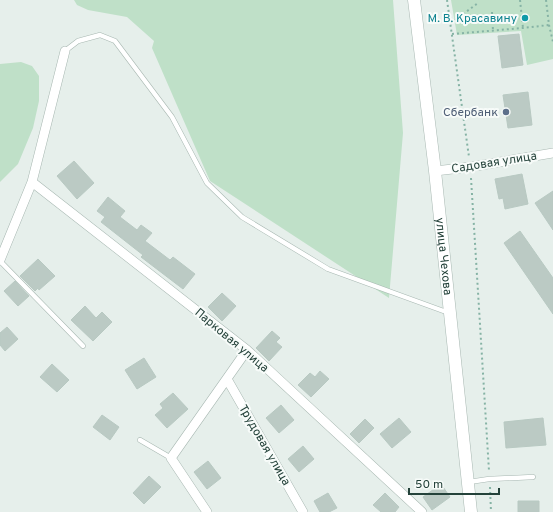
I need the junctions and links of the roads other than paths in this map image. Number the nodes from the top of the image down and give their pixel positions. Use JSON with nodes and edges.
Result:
{"nodes":[{"id":1,"x":414,"y":0,"type":"edge"},
{"id":2,"x":65,"y":51,"type":"joint"},
{"id":3,"x":553,"y":153,"type":"edge"},
{"id":4,"x":435,"y":171,"type":"junction"},
{"id":5,"x":32,"y":182,"type":"junction"},
{"id":6,"x":0,"y":260,"type":"edge"},
{"id":7,"x":450,"y":314,"type":"junction"},
{"id":8,"x":83,"y":346,"type":"dead end"},
{"id":9,"x":247,"y":350,"type":"junction"},
{"id":10,"x":227,"y":379,"type":"junction"},
{"id":11,"x":140,"y":440,"type":"dead end"},
{"id":12,"x":171,"y":458,"type":"junction"},
{"id":13,"x":533,"y":477,"type":"dead end"},
{"id":14,"x":468,"y":482,"type":"junction"},
{"id":15,"x":207,"y":512,"type":"edge"},
{"id":16,"x":303,"y":512,"type":"edge"},
{"id":17,"x":422,"y":512,"type":"edge"},
{"id":18,"x":471,"y":512,"type":"edge"}],
"edges":[{"from":1,"to":4,"type":"street","name":"улица Чехова"},
{"from":2,"to":5,"type":"street"},
{"from":2,"to":7,"type":"lane"},
{"from":3,"to":4,"type":"street","name":"Садовая улица"},
{"from":4,"to":7,"type":"street","name":"улица Чехова"},
{"from":5,"to":6,"type":"street"},
{"from":5,"to":9,"type":"street","name":"Парковая улица"},
{"from":6,"to":8,"type":"lane"},
{"from":7,"to":14,"type":"street","name":"улица Чехова"},
{"from":9,"to":10,"type":"street"},
{"from":9,"to":17,"type":"street","name":"Парковая улица"},
{"from":10,"to":12,"type":"street"},
{"from":10,"to":16,"type":"street","name":"Трудовая улица"},
{"from":11,"to":12,"type":"lane"},
{"from":12,"to":15,"type":"street"},
{"from":13,"to":14,"type":"lane"},
{"from":14,"to":18,"type":"street","name":"улица Чехова"}]}
